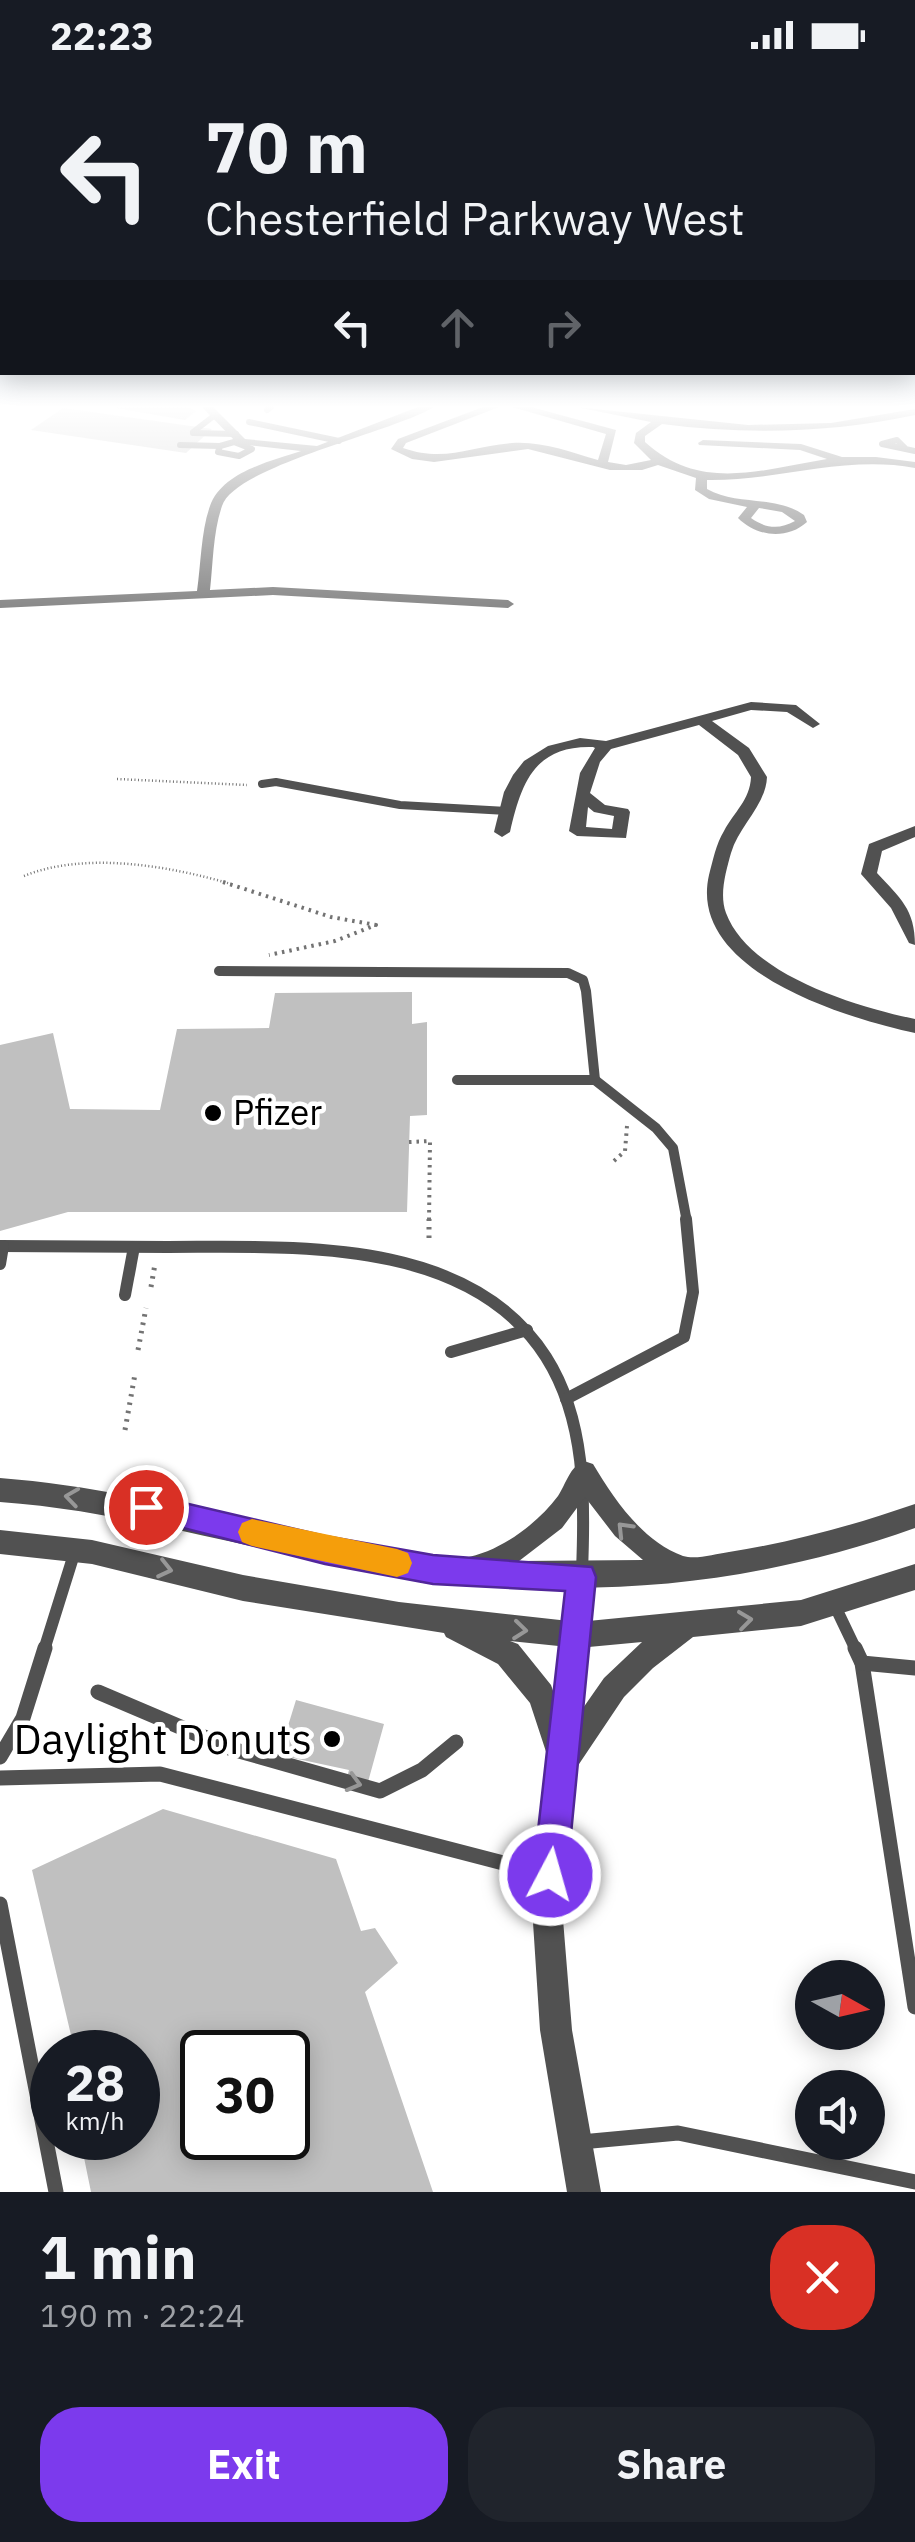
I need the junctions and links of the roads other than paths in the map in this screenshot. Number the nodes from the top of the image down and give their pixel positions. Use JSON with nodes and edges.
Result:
{"nodes":[{"id":1,"x":220,"y":506,"type":"edge"},
{"id":2,"x":746,"y":506,"type":"edge"},
{"id":3,"x":753,"y":508,"type":"dead end"},
{"id":4,"x":203,"y":592,"type":"junction"},
{"id":5,"x":0,"y":604,"type":"edge"},
{"id":6,"x":508,"y":604,"type":"dead end"},
{"id":7,"x":700,"y":718,"type":"junction"},
{"id":8,"x":813,"y":724,"type":"dead end"},
{"id":9,"x":606,"y":746,"type":"junction"},
{"id":10,"x":262,"y":784,"type":"road end"},
{"id":11,"x":584,"y":796,"type":"dead end"},
{"id":12,"x":508,"y":811,"type":"junction"},
{"id":13,"x":915,"y":831,"type":"edge"},
{"id":14,"x":502,"y":832,"type":"dead end"},
{"id":15,"x":915,"y":939,"type":"edge"},
{"id":16,"x":218,"y":972,"type":"dead end"},
{"id":17,"x":915,"y":1026,"type":"edge"},
{"id":18,"x":457,"y":1080,"type":"dead end"},
{"id":19,"x":594,"y":1080,"type":"junction"},
{"id":20,"x":2,"y":1246,"type":"edge"},
{"id":21,"x":134,"y":1247,"type":"junction"},
{"id":22,"x":0,"y":1264,"type":"edge"},
{"id":23,"x":125,"y":1295,"type":"dead end"},
{"id":24,"x":526,"y":1330,"type":"junction"},
{"id":25,"x":451,"y":1352,"type":"dead end"},
{"id":26,"x":566,"y":1399,"type":"junction"},
{"id":27,"x":584,"y":1472,"type":"junction"},
{"id":28,"x":0,"y":1490,"type":"edge"},
{"id":29,"x":915,"y":1516,"type":"edge"},
{"id":30,"x":0,"y":1542,"type":"edge"},
{"id":31,"x":75,"y":1550,"type":"junction"},
{"id":32,"x":680,"y":1568,"type":"junction"},
{"id":33,"x":455,"y":1571,"type":"junction"},
{"id":34,"x":582,"y":1577,"type":"junction"},
{"id":35,"x":915,"y":1577,"type":"edge"},
{"id":36,"x":833,"y":1603,"type":"junction"},
{"id":37,"x":440,"y":1621,"type":"junction"},
{"id":38,"x":687,"y":1626,"type":"junction"},
{"id":39,"x":578,"y":1635,"type":"junction"},
{"id":40,"x":862,"y":1662,"type":"junction"},
{"id":41,"x":915,"y":1668,"type":"edge"},
{"id":42,"x":98,"y":1692,"type":"dead end"},
{"id":43,"x":456,"y":1742,"type":"dead end"},
{"id":44,"x":0,"y":1757,"type":"edge"},
{"id":45,"x":563,"y":1763,"type":"junction"},
{"id":46,"x":0,"y":1778,"type":"edge"},
{"id":47,"x":550,"y":1875,"type":"junction"},
{"id":48,"x":0,"y":1904,"type":"edge"},
{"id":49,"x":915,"y":2007,"type":"edge"},
{"id":50,"x":577,"y":2143,"type":"junction"},
{"id":51,"x":915,"y":2182,"type":"edge"},
{"id":52,"x":56,"y":2192,"type":"edge"},
{"id":53,"x":584,"y":2192,"type":"edge"}],
"edges":[{"from":1,"to":4,"type":"street"},
{"from":2,"to":3,"type":"street"},
{"from":4,"to":5,"type":"street"},
{"from":4,"to":6,"type":"street"},
{"from":7,"to":8,"type":"street"},
{"from":7,"to":9,"type":"street"},
{"from":7,"to":17,"type":"street"},
{"from":9,"to":11,"type":"street"},
{"from":9,"to":12,"type":"street"},
{"from":10,"to":12,"type":"lane"},
{"from":12,"to":14,"type":"street"},
{"from":13,"to":15,"type":"street"},
{"from":16,"to":19,"type":"lane"},
{"from":18,"to":19,"type":"lane"},
{"from":19,"to":26,"type":"lane"},
{"from":20,"to":21,"type":"lane"},
{"from":20,"to":22,"type":"lane"},
{"from":21,"to":23,"type":"lane"},
{"from":21,"to":24,"type":"lane"},
{"from":24,"to":25,"type":"lane"},
{"from":24,"to":26,"type":"lane"},
{"from":26,"to":27,"type":"lane"},
{"from":32,"to":27,"type":"street","one_way":true},
{"from":27,"to":33,"type":"street"},
{"from":27,"to":34,"type":"lane"},
{"from":33,"to":28,"type":"street","one_way":true},
{"from":29,"to":32,"type":"street"},
{"from":30,"to":31,"type":"street"},
{"from":31,"to":37,"type":"street","one_way":true},
{"from":31,"to":44,"type":"lane"},
{"from":32,"to":34,"type":"street"},
{"from":33,"to":34,"type":"street"},
{"from":34,"to":39,"type":"street"},
{"from":35,"to":36,"type":"street"},
{"from":38,"to":36,"type":"street","one_way":true},
{"from":36,"to":40,"type":"lane"},
{"from":37,"to":39,"type":"street","one_way":true},
{"from":37,"to":45,"type":"street"},
{"from":38,"to":39,"type":"street"},
{"from":38,"to":45,"type":"street"},
{"from":39,"to":45,"type":"street"},
{"from":40,"to":41,"type":"lane"},
{"from":40,"to":49,"type":"lane"},
{"from":42,"to":43,"type":"lane","one_way":true},
{"from":45,"to":47,"type":"street"},
{"from":46,"to":47,"type":"lane"},
{"from":47,"to":50,"type":"street"},
{"from":48,"to":52,"type":"lane"},
{"from":50,"to":51,"type":"lane"},
{"from":50,"to":53,"type":"street"}]}
